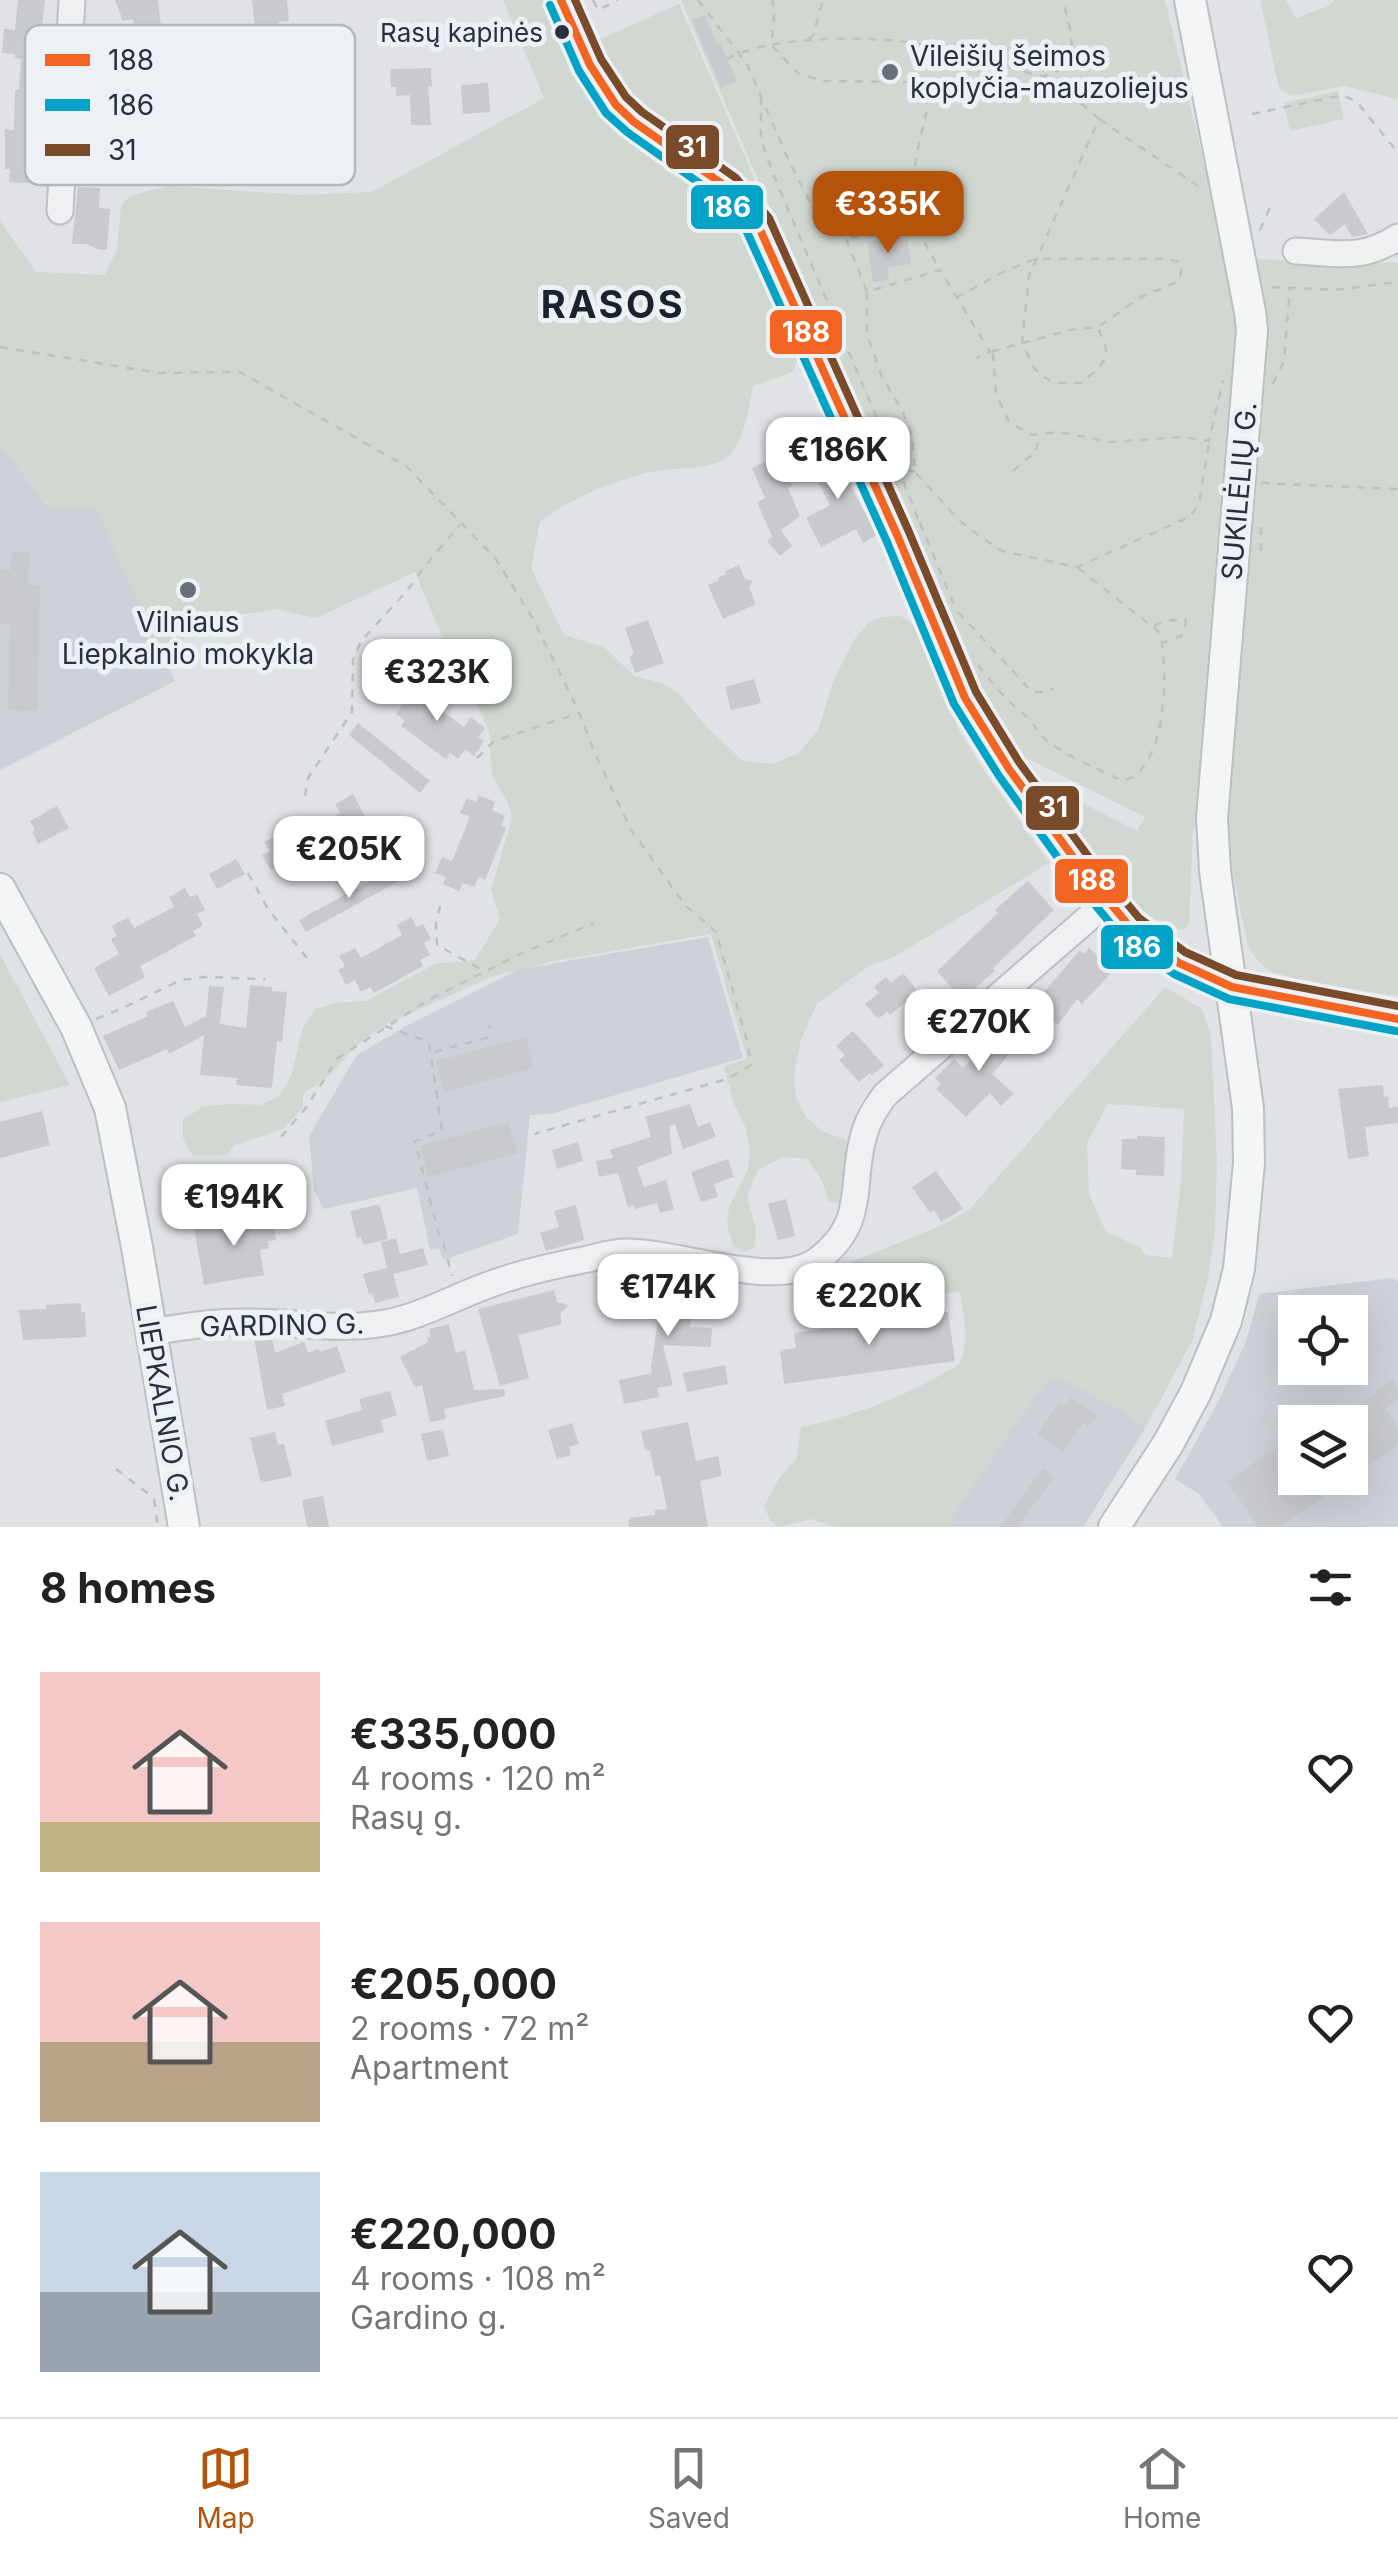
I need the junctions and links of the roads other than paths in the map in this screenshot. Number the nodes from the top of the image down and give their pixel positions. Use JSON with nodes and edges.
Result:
{"nodes":[{"id":1,"x":72,"y":0,"type":"edge"},
{"id":2,"x":562,"y":0,"type":"edge"},
{"id":3,"x":1190,"y":0,"type":"edge"},
{"id":4,"x":71,"y":25,"type":"edge"},
{"id":5,"x":61,"y":185,"type":"edge"},
{"id":6,"x":60,"y":211,"type":"dead end"},
{"id":7,"x":1398,"y":237,"type":"edge"},
{"id":8,"x":1296,"y":251,"type":"dead end"},
{"id":9,"x":0,"y":889,"type":"edge"},
{"id":10,"x":1108,"y":900,"type":"junction"},
{"id":11,"x":1232,"y":986,"type":"junction"},
{"id":12,"x":1398,"y":1019,"type":"edge"},
{"id":13,"x":150,"y":1332,"type":"junction"},
{"id":14,"x":184,"y":1527,"type":"edge"},
{"id":15,"x":1114,"y":1527,"type":"edge"}],
"edges":[{"from":1,"to":4,"type":"street"},
{"from":2,"to":10,"type":"main road"},
{"from":3,"to":11,"type":"main road","name":"SUKILĖLIŲ G."},
{"from":5,"to":6,"type":"street"},
{"from":7,"to":8,"type":"street"},
{"from":9,"to":13,"type":"main road","name":"LIEPKALNIO G."},
{"from":10,"to":11,"type":"main road"},
{"from":10,"to":13,"type":"street","name":"GARDINO G."},
{"from":11,"to":12,"type":"main road"},
{"from":11,"to":15,"type":"main road","name":"SUKILĖLIŲ G."},
{"from":13,"to":14,"type":"main road","name":"LIEPKALNIO G."}]}
